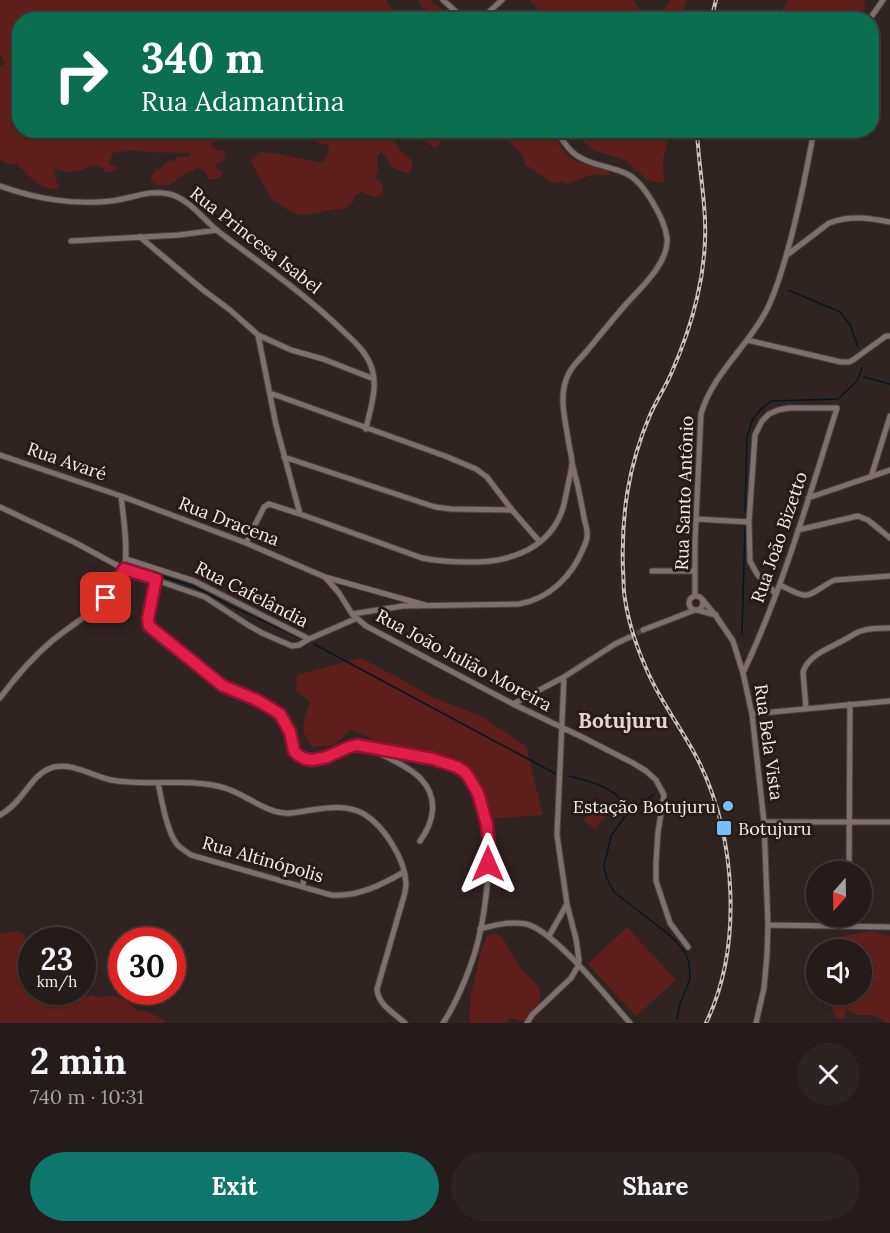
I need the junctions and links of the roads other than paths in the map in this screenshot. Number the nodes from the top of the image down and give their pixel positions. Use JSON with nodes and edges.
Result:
{"nodes":[{"id":1,"x":443,"y":0,"type":"edge"},
{"id":2,"x":502,"y":0,"type":"edge"},
{"id":3,"x":456,"y":12,"type":"edge"},
{"id":4,"x":489,"y":12,"type":"edge"},
{"id":5,"x":561,"y":138,"type":"edge"},
{"id":6,"x":812,"y":138,"type":"edge"},
{"id":7,"x":0,"y":186,"type":"edge"},
{"id":8,"x":890,"y":222,"type":"edge"},
{"id":9,"x":217,"y":230,"type":"junction"},
{"id":10,"x":140,"y":237,"type":"junction"},
{"id":11,"x":71,"y":242,"type":"dead end"},
{"id":12,"x":787,"y":255,"type":"junction"},
{"id":13,"x":258,"y":335,"type":"junction"},
{"id":14,"x":890,"y":336,"type":"edge"},
{"id":15,"x":747,"y":340,"type":"junction"},
{"id":16,"x":374,"y":379,"type":"junction"},
{"id":17,"x":270,"y":393,"type":"junction"},
{"id":18,"x":890,"y":416,"type":"edge"},
{"id":19,"x":366,"y":429,"type":"junction"},
{"id":20,"x":0,"y":455,"type":"edge"},
{"id":21,"x":284,"y":457,"type":"junction"},
{"id":22,"x":572,"y":461,"type":"junction"},
{"id":23,"x":890,"y":470,"type":"edge"},
{"id":24,"x":871,"y":477,"type":"junction"},
{"id":25,"x":121,"y":496,"type":"junction"},
{"id":26,"x":808,"y":498,"type":"junction"},
{"id":27,"x":0,"y":507,"type":"edge"},
{"id":28,"x":512,"y":510,"type":"junction"},
{"id":29,"x":300,"y":514,"type":"junction"},
{"id":30,"x":696,"y":519,"type":"junction"},
{"id":31,"x":749,"y":522,"type":"junction"},
{"id":32,"x":798,"y":530,"type":"junction"},
{"id":33,"x":890,"y":538,"type":"edge"},
{"id":34,"x":540,"y":542,"type":"junction"},
{"id":35,"x":246,"y":543,"type":"junction"},
{"id":36,"x":126,"y":559,"type":"junction"},
{"id":37,"x":124,"y":569,"type":"junction"},
{"id":38,"x":652,"y":571,"type":"dead end"},
{"id":39,"x":695,"y":571,"type":"junction"},
{"id":40,"x":890,"y":576,"type":"edge"},
{"id":41,"x":325,"y":577,"type":"junction"},
{"id":42,"x":156,"y":579,"type":"junction"},
{"id":43,"x":780,"y":585,"type":"junction"},
{"id":44,"x":776,"y":594,"type":"junction"},
{"id":45,"x":695,"y":596,"type":"junction"},
{"id":46,"x":702,"y":599,"type":"junction"},
{"id":47,"x":425,"y":605,"type":"junction"},
{"id":48,"x":694,"y":608,"type":"junction"},
{"id":49,"x":353,"y":616,"type":"junction"},
{"id":50,"x":716,"y":616,"type":"junction"},
{"id":51,"x":890,"y":628,"type":"edge"},
{"id":52,"x":643,"y":630,"type":"tunnel mouth"},
{"id":53,"x":630,"y":637,"type":"tunnel mouth"},
{"id":54,"x":309,"y":639,"type":"junction"},
{"id":55,"x":743,"y":673,"type":"junction"},
{"id":56,"x":564,"y":677,"type":"junction"},
{"id":57,"x":0,"y":698,"type":"edge"},
{"id":58,"x":890,"y":701,"type":"edge"},
{"id":59,"x":513,"y":704,"type":"junction"},
{"id":60,"x":850,"y":704,"type":"junction"},
{"id":61,"x":806,"y":708,"type":"junction"},
{"id":62,"x":752,"y":714,"type":"junction"},
{"id":63,"x":561,"y":728,"type":"junction"},
{"id":64,"x":372,"y":749,"type":"junction"},
{"id":65,"x":158,"y":783,"type":"junction"},
{"id":66,"x":0,"y":815,"type":"edge"},
{"id":67,"x":764,"y":822,"type":"junction"},
{"id":68,"x":849,"y":822,"type":"junction"},
{"id":69,"x":890,"y":822,"type":"edge"},
{"id":70,"x":420,"y":841,"type":"dead end"},
{"id":71,"x":849,"y":861,"type":"edge"},
{"id":72,"x":404,"y":872,"type":"junction"},
{"id":73,"x":282,"y":880,"type":"junction"},
{"id":74,"x":303,"y":887,"type":"junction"},
{"id":75,"x":567,"y":904,"type":"junction"},
{"id":76,"x":768,"y":926,"type":"junction"},
{"id":77,"x":806,"y":926,"type":"edge"},
{"id":78,"x":872,"y":927,"type":"edge"},
{"id":79,"x":890,"y":927,"type":"edge"},
{"id":80,"x":480,"y":929,"type":"junction"},
{"id":81,"x":549,"y":936,"type":"junction"},
{"id":82,"x":688,"y":947,"type":"dead end"},
{"id":83,"x":578,"y":966,"type":"junction"},
{"id":84,"x":405,"y":1023,"type":"edge"},
{"id":85,"x":443,"y":1023,"type":"edge"},
{"id":86,"x":527,"y":1023,"type":"edge"},
{"id":87,"x":630,"y":1023,"type":"edge"},
{"id":88,"x":756,"y":1023,"type":"edge"}],
"edges":[{"from":1,"to":3,"type":"street"},
{"from":2,"to":4,"type":"street"},
{"from":5,"to":22,"type":"street"},
{"from":6,"to":12,"type":"street","name":"Rua Santo Antônio"},
{"from":7,"to":9,"type":"street","name":"Rua Princesa Isabel"},
{"from":8,"to":12,"type":"street"},
{"from":9,"to":10,"type":"street"},
{"from":9,"to":16,"type":"street","name":"Rua Princesa Isabel"},
{"from":10,"to":11,"type":"street"},
{"from":10,"to":13,"type":"street"},
{"from":12,"to":15,"type":"street","name":"Rua Santo Antônio"},
{"from":13,"to":16,"type":"street"},
{"from":13,"to":17,"type":"street"},
{"from":14,"to":15,"type":"street"},
{"from":15,"to":30,"type":"street","name":"Rua Santo Antônio"},
{"from":16,"to":19,"type":"street","name":"Rua Princesa Isabel"},
{"from":17,"to":19,"type":"street"},
{"from":17,"to":21,"type":"street"},
{"from":18,"to":24,"type":"street"},
{"from":19,"to":28,"type":"street"},
{"from":20,"to":25,"type":"street","name":"Rua Avaré"},
{"from":21,"to":28,"type":"street"},
{"from":21,"to":29,"type":"street"},
{"from":22,"to":34,"type":"street"},
{"from":22,"to":47,"type":"street"},
{"from":23,"to":24,"type":"street"},
{"from":24,"to":26,"type":"street"},
{"from":25,"to":35,"type":"street","name":"Rua Dracena"},
{"from":25,"to":36,"type":"street","name":"Rua Avaré"},
{"from":26,"to":31,"type":"street","name":"Rua João Bizetto"},
{"from":26,"to":32,"type":"street","name":"Rua João Bizetto"},
{"from":27,"to":37,"type":"street","name":"Rua Cafelândia"},
{"from":28,"to":34,"type":"street"},
{"from":29,"to":34,"type":"street"},
{"from":29,"to":35,"type":"street"},
{"from":30,"to":31,"type":"street"},
{"from":30,"to":39,"type":"street","name":"Rua Santo Antônio"},
{"from":31,"to":44,"type":"street"},
{"from":32,"to":33,"type":"street"},
{"from":32,"to":43,"type":"street","name":"Rua João Bizetto"},
{"from":35,"to":41,"type":"street","name":"Rua Dracena"},
{"from":36,"to":37,"type":"street","name":"Rua Avaré"},
{"from":36,"to":54,"type":"street","name":"Rua Cafelândia"},
{"from":37,"to":42,"type":"street","name":"Rua Cafelândia"},
{"from":37,"to":57,"type":"street","name":"Rua Avaré"},
{"from":38,"to":39,"type":"street"},
{"from":39,"to":45,"type":"street","name":"Rua Santo Antônio"},
{"from":40,"to":43,"type":"street"},
{"from":41,"to":47,"type":"street","name":"Rua Dracena"},
{"from":41,"to":49,"type":"street","name":"Rua Dracena"},
{"from":42,"to":54,"type":"street","name":"Rua Cafelândia"},
{"from":42,"to":64,"type":"street"},
{"from":43,"to":44,"type":"street","name":"Rua João Bizetto"},
{"from":44,"to":55,"type":"street","name":"Rua João Bizetto"},
{"from":45,"to":46,"type":"street","name":"Rua Bela Vista"},
{"from":45,"to":48,"type":"street"},
{"from":46,"to":48,"type":"street"},
{"from":46,"to":50,"type":"street","name":"Rua Bela Vista"},
{"from":47,"to":49,"type":"street"},
{"from":48,"to":50,"type":"street"},
{"from":48,"to":52,"type":"street"},
{"from":49,"to":54,"type":"street"},
{"from":49,"to":59,"type":"street","name":"Rua João Julião Moreira"},
{"from":50,"to":55,"type":"street","name":"Rua Bela Vista"},
{"from":51,"to":61,"type":"street"},
{"from":53,"to":56,"type":"street"},
{"from":55,"to":62,"type":"street","name":"Rua Bela Vista"},
{"from":56,"to":59,"type":"street"},
{"from":56,"to":63,"type":"street"},
{"from":58,"to":60,"type":"street"},
{"from":59,"to":63,"type":"street","name":"Rua João Julião Moreira"},
{"from":60,"to":61,"type":"street"},
{"from":60,"to":68,"type":"street"},
{"from":61,"to":62,"type":"street"},
{"from":62,"to":67,"type":"street","name":"Rua Bela Vista"},
{"from":63,"to":75,"type":"street"},
{"from":63,"to":82,"type":"street","name":"Rua João Julião Moreira"},
{"from":64,"to":70,"type":"street"},
{"from":64,"to":80,"type":"street"},
{"from":65,"to":66,"type":"street"},
{"from":65,"to":72,"type":"street"},
{"from":65,"to":73,"type":"street","name":"Rua Altinópolis"},
{"from":67,"to":68,"type":"street"},
{"from":67,"to":76,"type":"street","name":"Rua Bela Vista"},
{"from":68,"to":69,"type":"street"},
{"from":68,"to":71,"type":"street"},
{"from":72,"to":74,"type":"street","name":"Rua Altinópolis"},
{"from":72,"to":84,"type":"street"},
{"from":73,"to":74,"type":"street","name":"Rua Altinópolis"},
{"from":73,"to":74,"type":"street"},
{"from":75,"to":81,"type":"street"},
{"from":75,"to":83,"type":"street"},
{"from":76,"to":77,"type":"street"},
{"from":76,"to":88,"type":"street","name":"Rua Bela Vista"},
{"from":78,"to":79,"type":"street"},
{"from":80,"to":81,"type":"street"},
{"from":80,"to":85,"type":"street"},
{"from":81,"to":83,"type":"street"},
{"from":83,"to":86,"type":"street"},
{"from":83,"to":87,"type":"street"}]}
